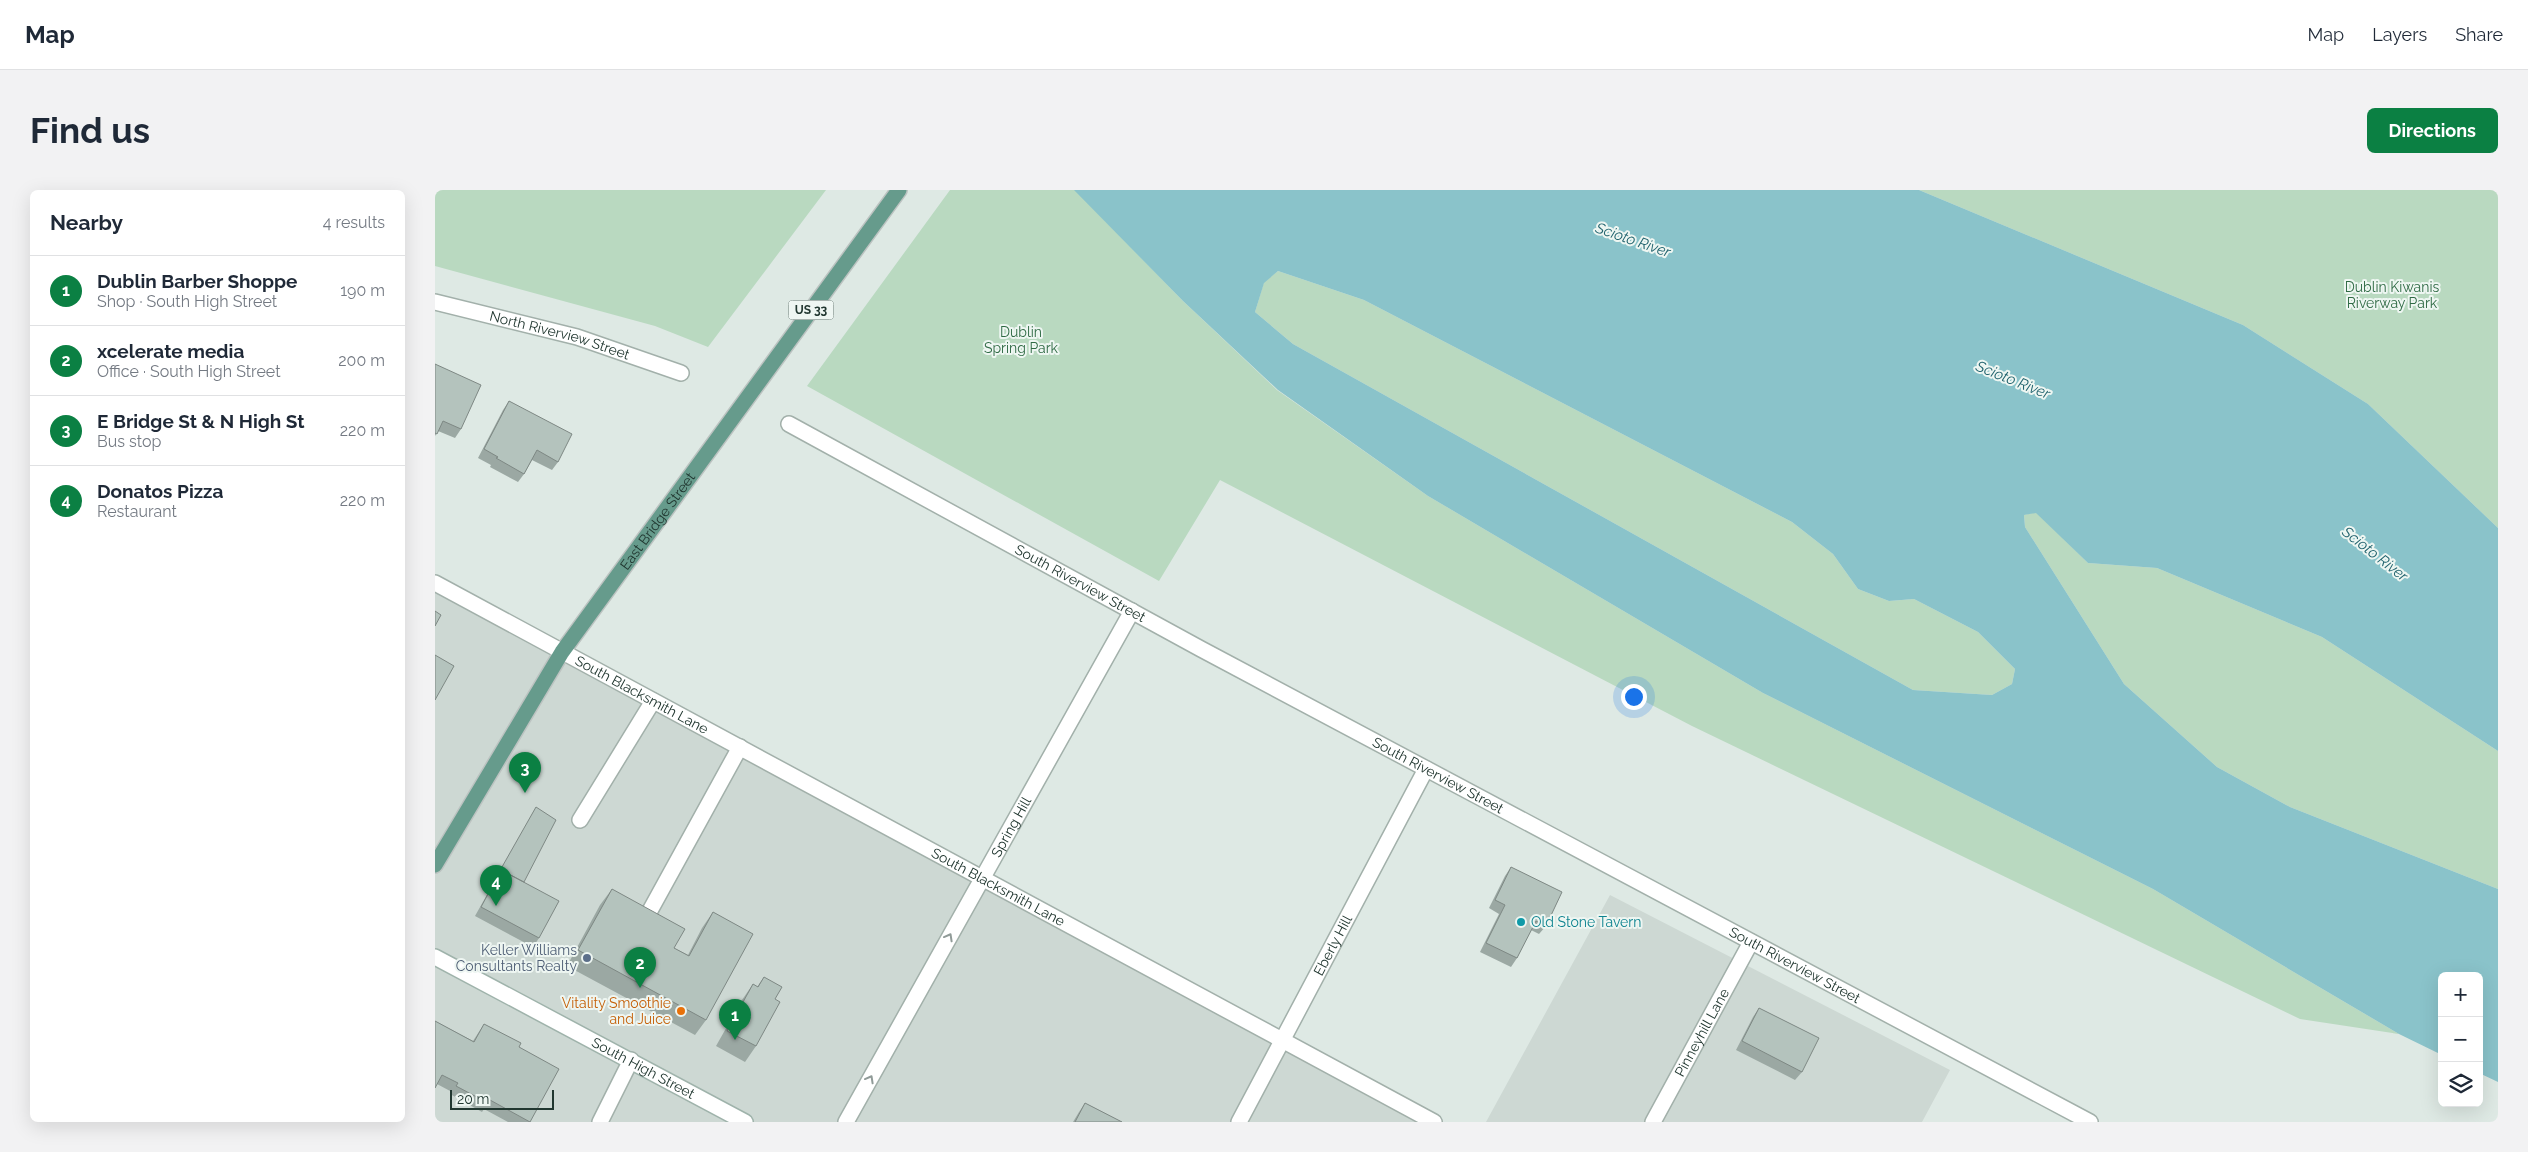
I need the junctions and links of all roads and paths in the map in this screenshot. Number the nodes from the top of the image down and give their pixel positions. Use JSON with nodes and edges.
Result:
{"nodes":[{"id":1,"x":899,"y":190,"type":"edge"},
{"id":2,"x":435,"y":302,"type":"edge"},
{"id":3,"x":681,"y":373,"type":"dead end"},
{"id":4,"x":789,"y":424,"type":"dead end"},
{"id":5,"x":435,"y":583,"type":"edge"},
{"id":6,"x":1132,"y":612,"type":"junction"},
{"id":7,"x":562,"y":652,"type":"junction"},
{"id":8,"x":653,"y":701,"type":"junction"},
{"id":9,"x":740,"y":747,"type":"junction"},
{"id":10,"x":1426,"y":769,"type":"junction"},
{"id":11,"x":580,"y":820,"type":"dead end"},
{"id":12,"x":435,"y":865,"type":"edge"},
{"id":13,"x":982,"y":877,"type":"junction"},
{"id":14,"x":646,"y":918,"type":"edge"},
{"id":15,"x":1751,"y":942,"type":"junction"},
{"id":16,"x":435,"y":957,"type":"edge"},
{"id":17,"x":1283,"y":1040,"type":"junction"},
{"id":18,"x":631,"y":1060,"type":"junction"},
{"id":19,"x":600,"y":1122,"type":"edge"},
{"id":20,"x":745,"y":1122,"type":"edge"},
{"id":21,"x":846,"y":1122,"type":"edge"},
{"id":22,"x":1239,"y":1122,"type":"edge"},
{"id":23,"x":1434,"y":1122,"type":"edge"},
{"id":24,"x":1653,"y":1122,"type":"edge"},
{"id":25,"x":2090,"y":1122,"type":"edge"}],
"edges":[{"from":1,"to":7,"type":"main road","name":"East Bridge Street","number":"US 33"},
{"from":2,"to":3,"type":"street","name":"North Riverview Street"},
{"from":4,"to":6,"type":"street","name":"South Riverview Street"},
{"from":5,"to":7,"type":"street","name":"South Blacksmith Lane"},
{"from":6,"to":10,"type":"street","name":"South Riverview Street"},
{"from":6,"to":13,"type":"street","name":"Spring Hill"},
{"from":7,"to":8,"type":"street","name":"South Blacksmith Lane"},
{"from":7,"to":12,"type":"main road","name":"East Bridge Street","number":"US 33"},
{"from":8,"to":9,"type":"street","name":"South Blacksmith Lane"},
{"from":8,"to":11,"type":"street"},
{"from":9,"to":13,"type":"street","name":"South Blacksmith Lane"},
{"from":9,"to":14,"type":"street"},
{"from":10,"to":15,"type":"street","name":"South Riverview Street"},
{"from":10,"to":17,"type":"street","name":"Eberly Hill"},
{"from":13,"to":17,"type":"street","name":"South Blacksmith Lane"},
{"from":21,"to":13,"type":"street","name":"Spring Hill","one_way":true},
{"from":15,"to":24,"type":"street","name":"Pinneyhill Lane"},
{"from":15,"to":25,"type":"street","name":"South Riverview Street"},
{"from":16,"to":18,"type":"street","name":"South High Street"},
{"from":17,"to":22,"type":"street","name":"Eberly Hill"},
{"from":17,"to":23,"type":"street","name":"South Blacksmith Lane"},
{"from":18,"to":19,"type":"street"},
{"from":18,"to":20,"type":"street","name":"South High Street"}]}
